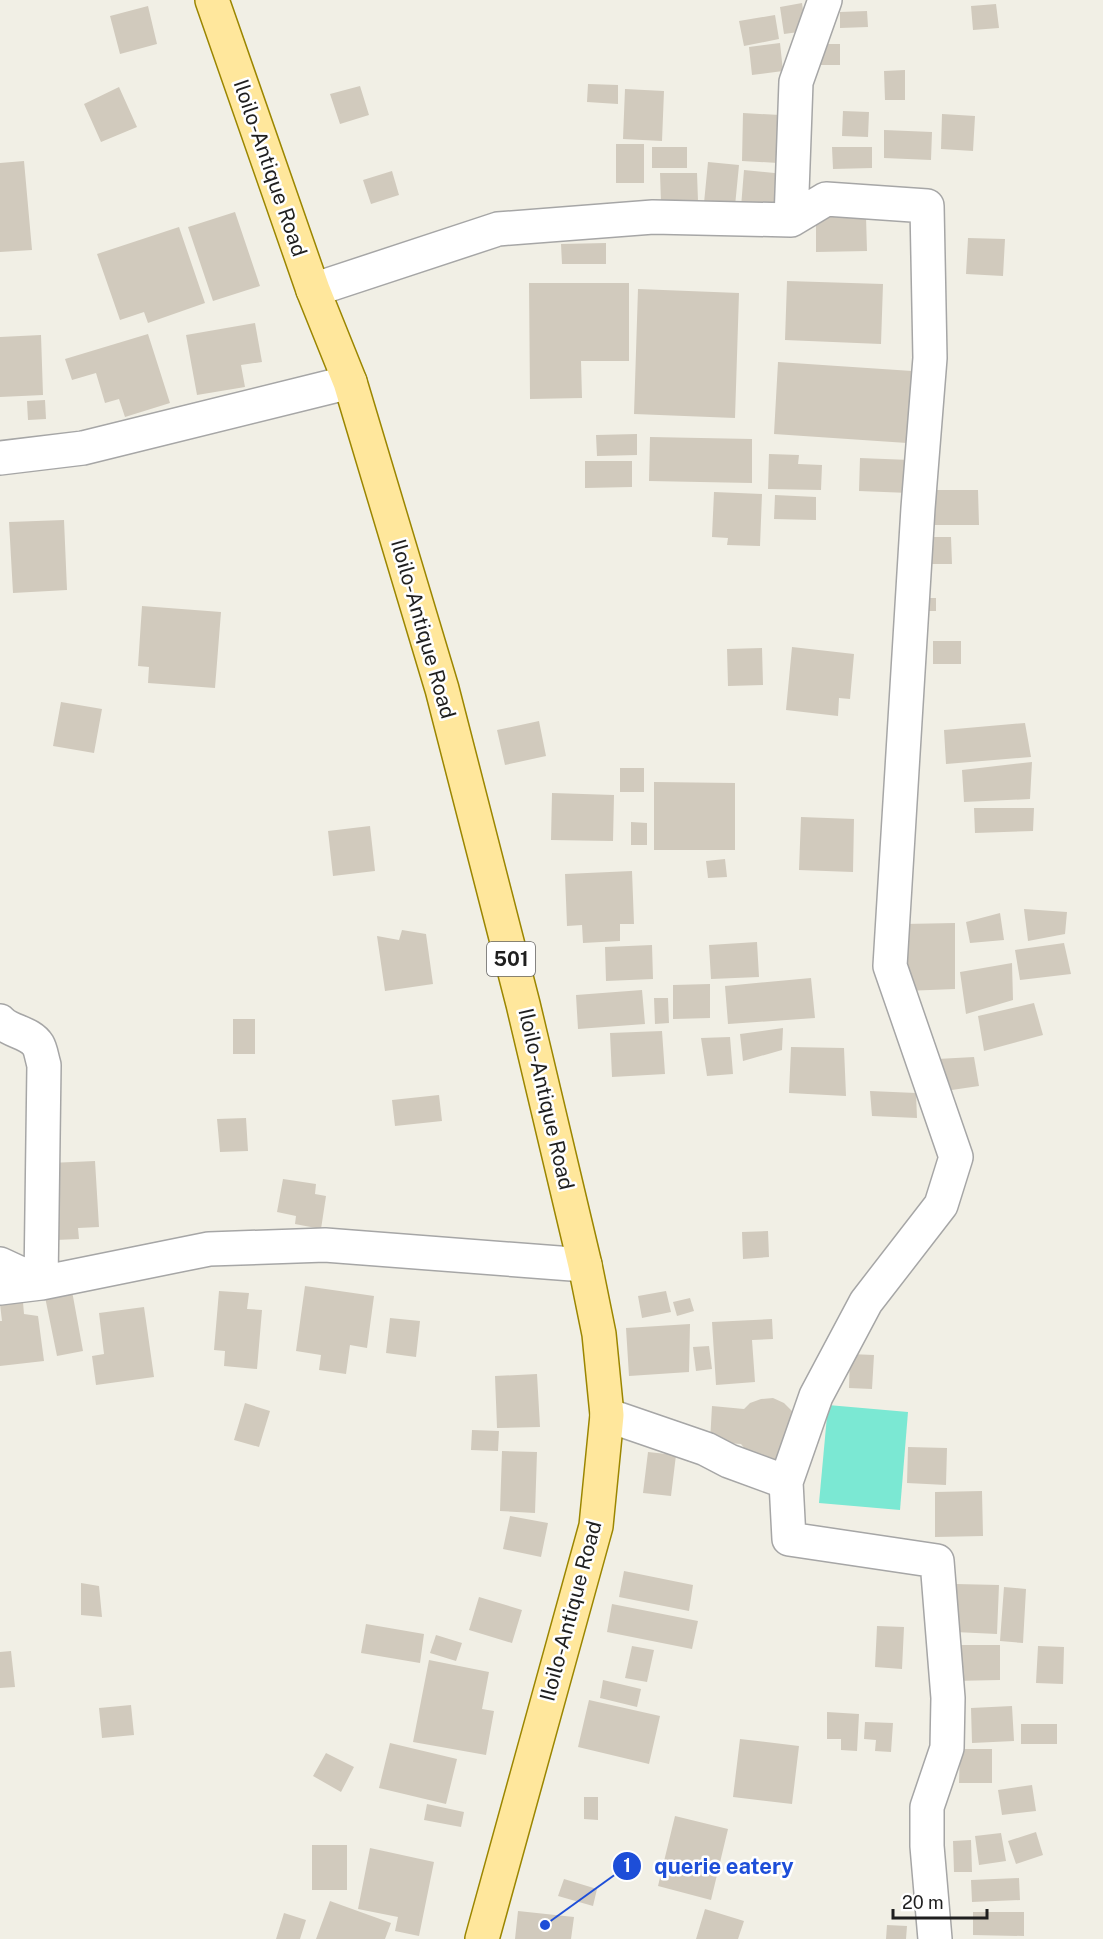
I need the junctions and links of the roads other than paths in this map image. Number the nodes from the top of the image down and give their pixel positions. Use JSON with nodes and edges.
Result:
{"nodes":[{"id":1,"x":212,"y":0,"type":"edge"},
{"id":2,"x":825,"y":0,"type":"edge"},
{"id":3,"x":791,"y":220,"type":"junction"},
{"id":4,"x":313,"y":290,"type":"junction"},
{"id":5,"x":350,"y":382,"type":"junction"},
{"id":6,"x":0,"y":458,"type":"edge"},
{"id":7,"x":0,"y":1021,"type":"edge"},
{"id":8,"x":0,"y":1264,"type":"edge"},
{"id":9,"x":585,"y":1265,"type":"junction"},
{"id":10,"x":41,"y":1283,"type":"junction"},
{"id":11,"x":0,"y":1288,"type":"edge"},
{"id":12,"x":606,"y":1415,"type":"junction"},
{"id":13,"x":786,"y":1482,"type":"junction"},
{"id":14,"x":482,"y":1939,"type":"edge"},
{"id":15,"x":935,"y":1939,"type":"edge"}],
"edges":[{"from":1,"to":4,"type":"main road","name":"Iloilo-Antique Road","number":"501"},
{"from":2,"to":3,"type":"street"},
{"from":3,"to":4,"type":"street"},
{"from":3,"to":13,"type":"street"},
{"from":4,"to":5,"type":"main road","name":"Iloilo-Antique Road","number":"501"},
{"from":5,"to":6,"type":"street"},
{"from":5,"to":9,"type":"main road","name":"Iloilo-Antique Road","number":"501"},
{"from":7,"to":10,"type":"street"},
{"from":8,"to":10,"type":"street"},
{"from":9,"to":10,"type":"street"},
{"from":9,"to":12,"type":"main road","name":"Iloilo-Antique Road","number":"501"},
{"from":10,"to":11,"type":"street"},
{"from":12,"to":13,"type":"street"},
{"from":12,"to":14,"type":"main road","name":"Iloilo-Antique Road","number":"501"},
{"from":13,"to":15,"type":"street"}]}
